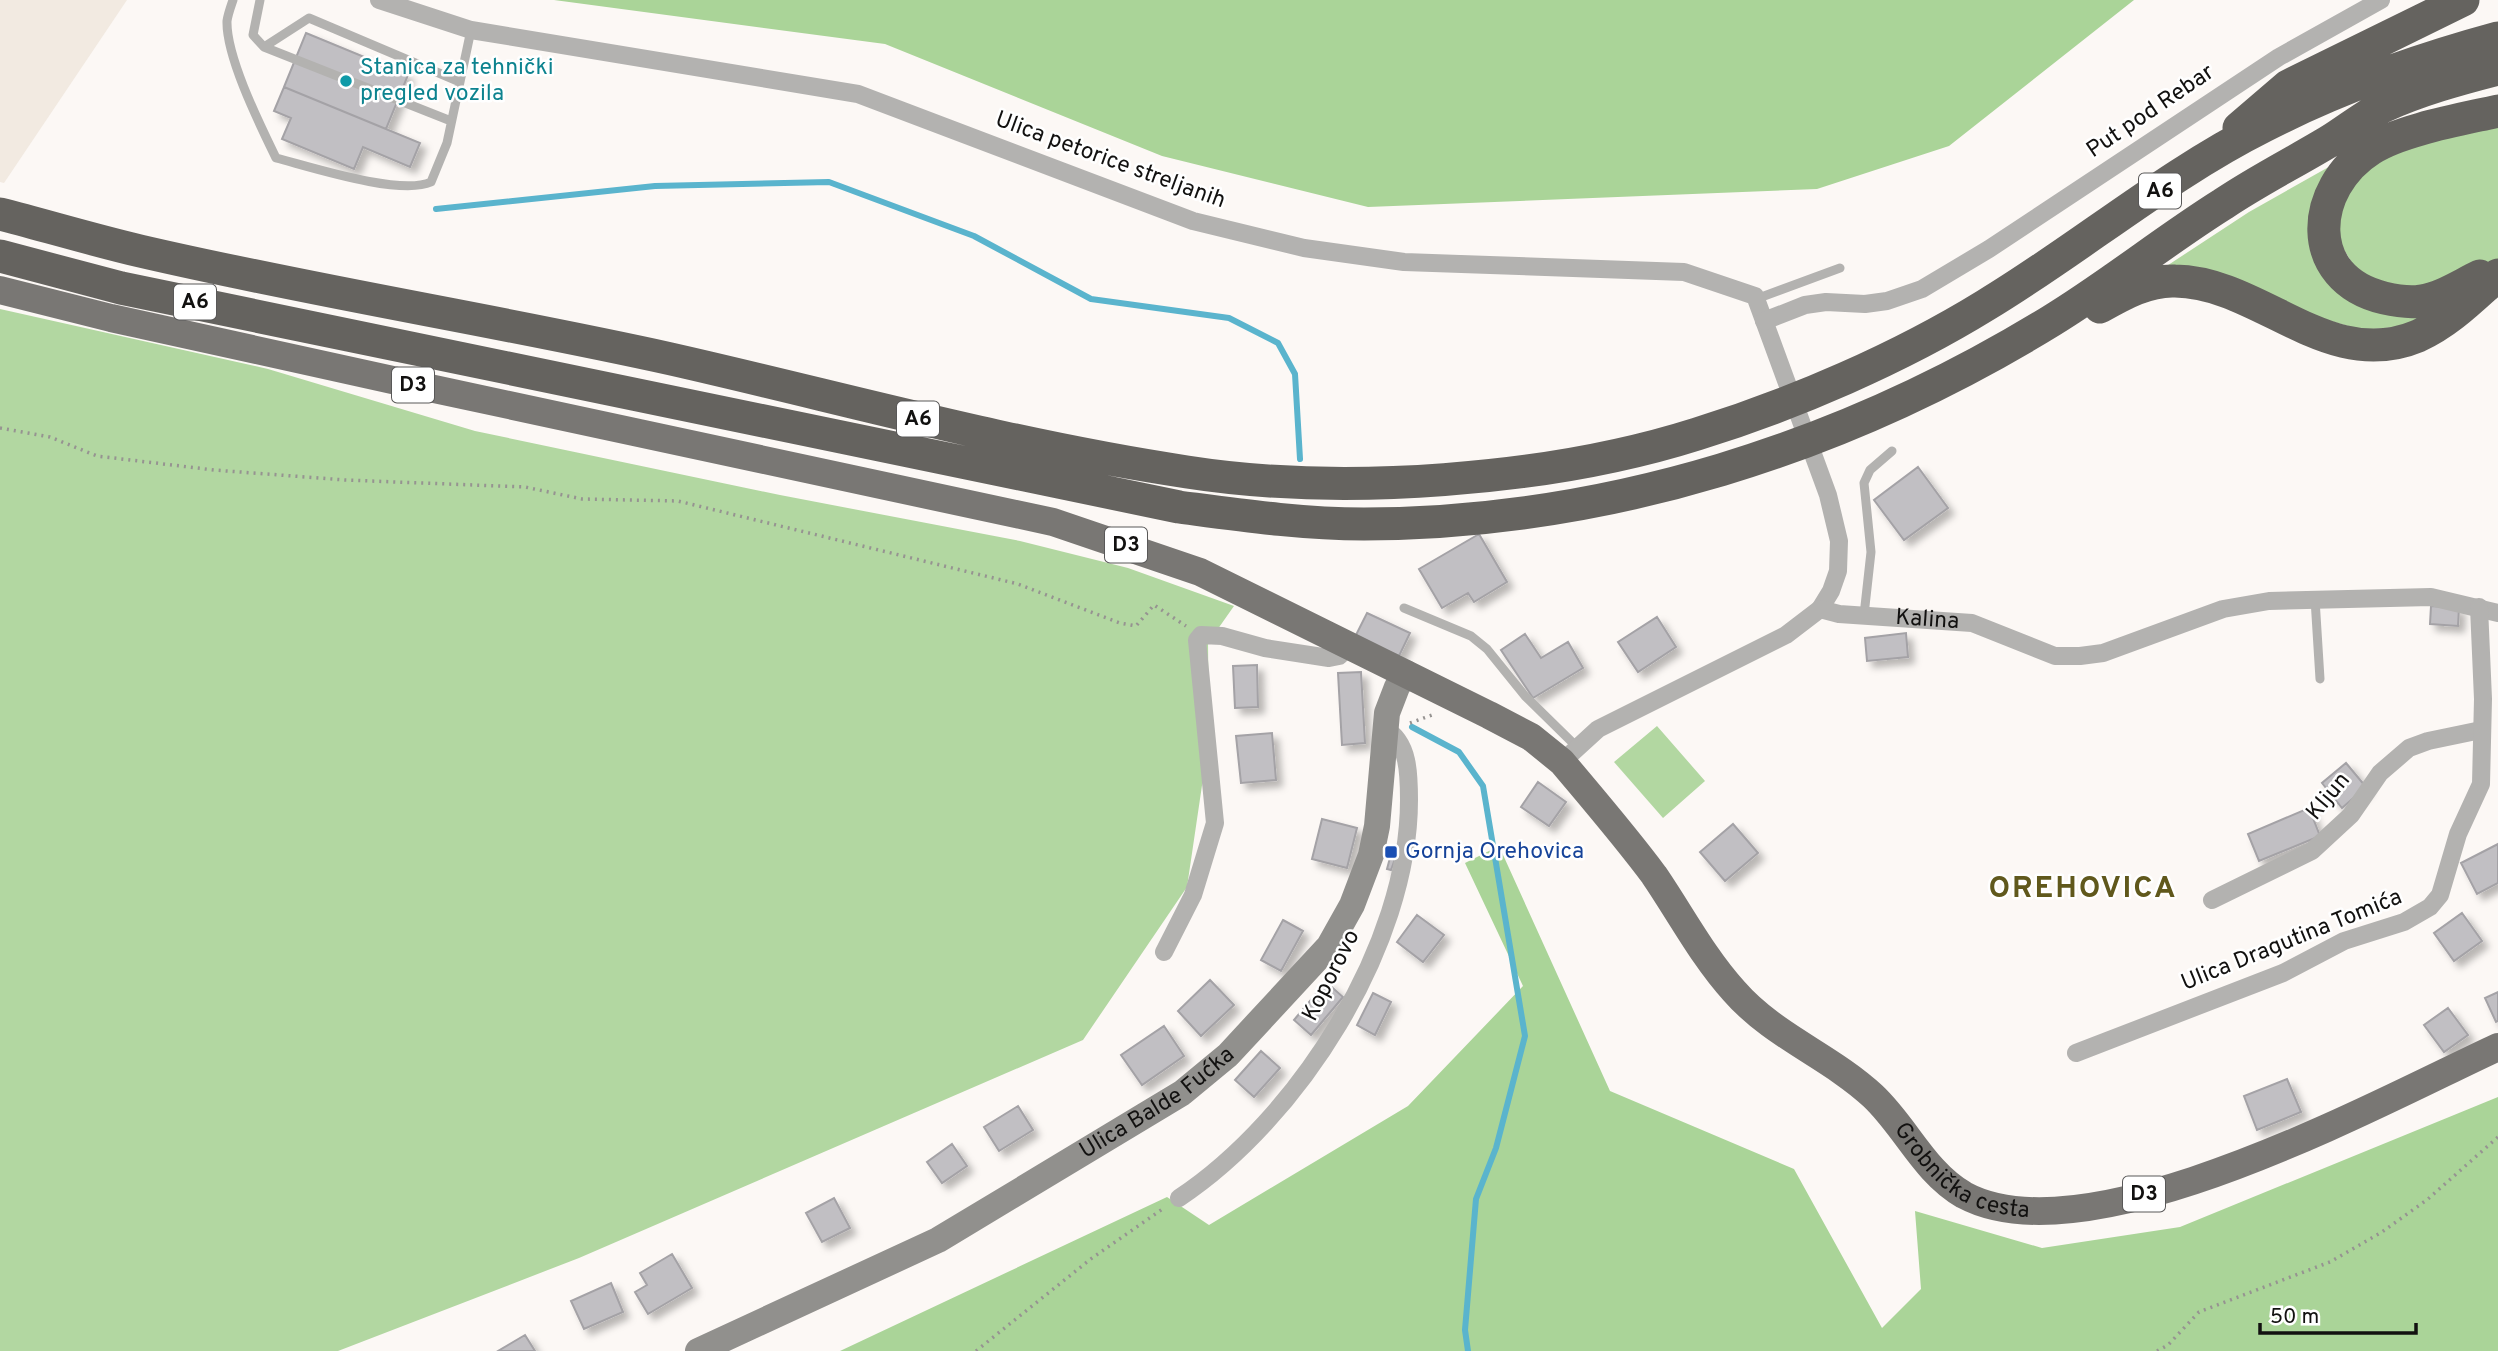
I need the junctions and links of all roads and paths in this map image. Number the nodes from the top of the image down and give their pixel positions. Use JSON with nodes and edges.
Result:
{"nodes":[{"id":1,"x":233,"y":0,"type":"edge"},
{"id":2,"x":260,"y":0,"type":"edge"},
{"id":3,"x":379,"y":0,"type":"edge"},
{"id":4,"x":2381,"y":0,"type":"edge"},
{"id":5,"x":2463,"y":0,"type":"edge"},
{"id":6,"x":471,"y":30,"type":"junction"},
{"id":7,"x":2498,"y":38,"type":"edge"},
{"id":8,"x":264,"y":47,"type":"junction"},
{"id":9,"x":2498,"y":69,"type":"edge"},
{"id":10,"x":460,"y":82,"type":"junction"},
{"id":11,"x":2498,"y":89,"type":"edge"},
{"id":12,"x":2498,"y":111,"type":"edge"},
{"id":13,"x":452,"y":121,"type":"junction"},
{"id":14,"x":2329,"y":141,"type":"junction"},
{"id":15,"x":2217,"y":153,"type":"junction"},
{"id":16,"x":0,"y":214,"type":"edge"},
{"id":17,"x":0,"y":256,"type":"edge"},
{"id":18,"x":1840,"y":268,"type":"dead end"},
{"id":19,"x":2498,"y":268,"type":"edge"},
{"id":20,"x":2498,"y":275,"type":"edge"},
{"id":21,"x":0,"y":290,"type":"edge"},
{"id":22,"x":1756,"y":299,"type":"junction"},
{"id":23,"x":1764,"y":321,"type":"junction"},
{"id":24,"x":2015,"y":342,"type":"junction"},
{"id":25,"x":0,"y":428,"type":"edge"},
{"id":26,"x":1892,"y":451,"type":"dead end"},
{"id":27,"x":2315,"y":599,"type":"junction"},
{"id":28,"x":2479,"y":607,"type":"junction"},
{"id":29,"x":1404,"y":608,"type":"dead end"},
{"id":30,"x":1820,"y":609,"type":"junction"},
{"id":31,"x":2498,"y":613,"type":"edge"},
{"id":32,"x":1864,"y":615,"type":"junction"},
{"id":33,"x":1201,"y":635,"type":"junction"},
{"id":34,"x":1350,"y":646,"type":"junction"},
{"id":35,"x":1406,"y":673,"type":"junction"},
{"id":36,"x":2320,"y":679,"type":"dead end"},
{"id":37,"x":1385,"y":729,"type":"junction"},
{"id":38,"x":2481,"y":730,"type":"junction"},
{"id":39,"x":1570,"y":755,"type":"junction"},
{"id":40,"x":2212,"y":900,"type":"dead end"},
{"id":41,"x":1164,"y":952,"type":"dead end"},
{"id":42,"x":2498,"y":1047,"type":"edge"},
{"id":43,"x":2076,"y":1054,"type":"dead end"},
{"id":44,"x":2498,"y":1137,"type":"edge"},
{"id":45,"x":1179,"y":1198,"type":"joint"},
{"id":46,"x":698,"y":1351,"type":"edge"},
{"id":47,"x":976,"y":1351,"type":"edge"},
{"id":48,"x":2157,"y":1351,"type":"edge"}],
"edges":[{"from":1,"to":13,"type":"lane"},
{"from":2,"to":8,"type":"lane"},
{"from":3,"to":6,"type":"street","name":"Ulica petorice streljanih"},
{"from":4,"to":23,"type":"street","name":"Put pod Rebar"},
{"from":5,"to":15,"type":"highway"},
{"from":6,"to":10,"type":"lane"},
{"from":6,"to":22,"type":"street","name":"Ulica petorice streljanih"},
{"from":7,"to":15,"type":"highway","number":"A6"},
{"from":8,"to":10,"type":"lane"},
{"from":8,"to":13,"type":"lane"},
{"from":9,"to":14,"type":"highway"},
{"from":10,"to":13,"type":"lane"},
{"from":11,"to":14,"type":"highway"},
{"from":12,"to":19,"type":"highway"},
{"from":14,"to":24,"type":"highway","number":"A6"},
{"from":15,"to":16,"type":"highway","number":"A6"},
{"from":17,"to":24,"type":"highway","number":"A6"},
{"from":18,"to":22,"type":"lane"},
{"from":20,"to":24,"type":"highway"},
{"from":21,"to":34,"type":"main road","number":"D3"},
{"from":22,"to":23,"type":"street"},
{"from":23,"to":30,"type":"street"},
{"from":25,"to":33,"type":"path"},
{"from":26,"to":32,"type":"lane"},
{"from":27,"to":28,"type":"street","name":"Kalina"},
{"from":27,"to":32,"type":"street","name":"Kalina"},
{"from":27,"to":36,"type":"lane"},
{"from":28,"to":31,"type":"street","name":"Kalina"},
{"from":28,"to":38,"type":"street","name":"Ulica Dragutina Tomića"},
{"from":29,"to":39,"type":"lane"},
{"from":30,"to":32,"type":"street","name":"Kalina"},
{"from":30,"to":39,"type":"street"},
{"from":33,"to":34,"type":"street"},
{"from":33,"to":41,"type":"street"},
{"from":34,"to":35,"type":"main road","number":"D3"},
{"from":35,"to":37,"type":"main road","name":"Ulica Balde Fućka"},
{"from":35,"to":39,"type":"main road","number":"D3"},
{"from":37,"to":45,"type":"street","name":"Koporovo"},
{"from":37,"to":46,"type":"main road","name":"Ulica Balde Fućka"},
{"from":38,"to":40,"type":"street","name":"Kljun"},
{"from":38,"to":43,"type":"street","name":"Ulica Dragutina Tomića"},
{"from":39,"to":42,"type":"main road","name":"Grobnička cesta","number":"D3"},
{"from":44,"to":48,"type":"path"},
{"from":45,"to":47,"type":"path"}]}
